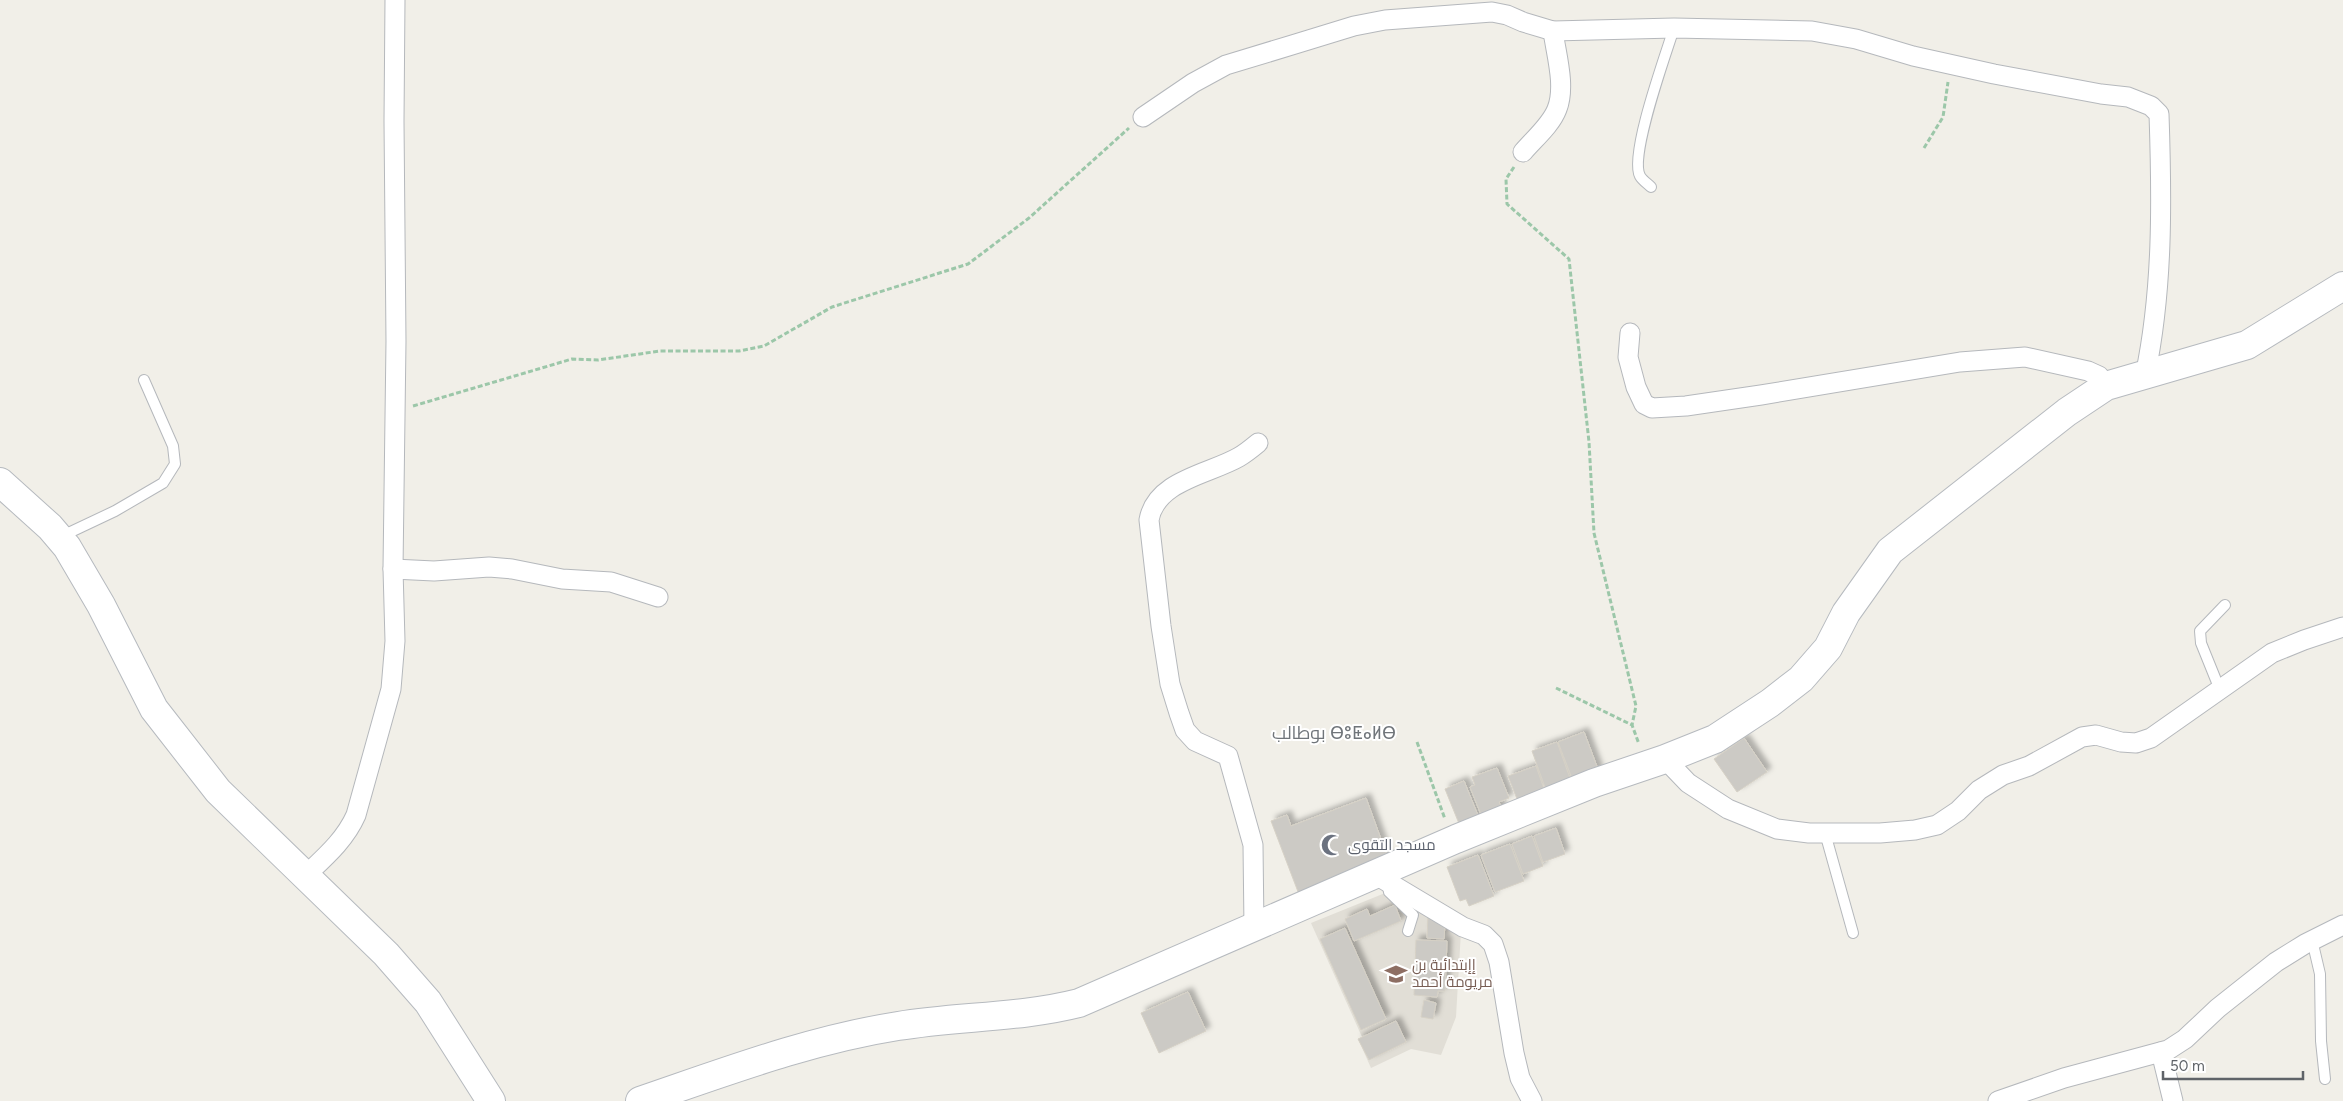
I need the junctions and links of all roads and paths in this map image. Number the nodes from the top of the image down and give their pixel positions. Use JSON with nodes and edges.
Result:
{"nodes":[{"id":1,"x":395,"y":0,"type":"edge"},
{"id":2,"x":1674,"y":28,"type":"junction"},
{"id":3,"x":1553,"y":31,"type":"junction"},
{"id":4,"x":1950,"y":64,"type":"junction"},
{"id":5,"x":1142,"y":116,"type":"joint"},
{"id":6,"x":1924,"y":148,"type":"dead end"},
{"id":7,"x":1523,"y":152,"type":"joint"},
{"id":8,"x":1651,"y":187,"type":"dead end"},
{"id":9,"x":2343,"y":286,"type":"edge"},
{"id":10,"x":1630,"y":333,"type":"dead end"},
{"id":11,"x":2145,"y":376,"type":"junction"},
{"id":12,"x":144,"y":380,"type":"dead end"},
{"id":13,"x":2106,"y":386,"type":"junction"},
{"id":14,"x":395,"y":411,"type":"junction"},
{"id":15,"x":1258,"y":443,"type":"dead end"},
{"id":16,"x":0,"y":482,"type":"edge"},
{"id":17,"x":59,"y":537,"type":"junction"},
{"id":18,"x":393,"y":569,"type":"junction"},
{"id":19,"x":658,"y":597,"type":"dead end"},
{"id":20,"x":2225,"y":605,"type":"dead end"},
{"id":21,"x":2343,"y":627,"type":"edge"},
{"id":22,"x":1556,"y":688,"type":"dead end"},
{"id":23,"x":2220,"y":690,"type":"junction"},
{"id":24,"x":1632,"y":725,"type":"junction"},
{"id":25,"x":1417,"y":742,"type":"dead end"},
{"id":26,"x":1656,"y":762,"type":"junction"},
{"id":27,"x":1826,"y":833,"type":"junction"},
{"id":28,"x":1453,"y":840,"type":"junction"},
{"id":29,"x":305,"y":876,"type":"junction"},
{"id":30,"x":1381,"y":878,"type":"junction"},
{"id":31,"x":2343,"y":924,"type":"edge"},
{"id":32,"x":1254,"y":928,"type":"junction"},
{"id":33,"x":1408,"y":931,"type":"dead end"},
{"id":34,"x":1853,"y":932,"type":"dead end"},
{"id":35,"x":2312,"y":940,"type":"junction"},
{"id":36,"x":2161,"y":1052,"type":"junction"},
{"id":37,"x":2325,"y":1079,"type":"dead end"},
{"id":38,"x":490,"y":1101,"type":"edge"},
{"id":39,"x":640,"y":1101,"type":"edge"},
{"id":40,"x":1532,"y":1101,"type":"edge"},
{"id":41,"x":1998,"y":1101,"type":"edge"},
{"id":42,"x":2172,"y":1101,"type":"edge"}],
"edges":[{"from":1,"to":14,"type":"street"},
{"from":2,"to":3,"type":"street"},
{"from":2,"to":4,"type":"street"},
{"from":2,"to":8,"type":"lane"},
{"from":3,"to":5,"type":"street"},
{"from":3,"to":7,"type":"street"},
{"from":4,"to":6,"type":"path"},
{"from":4,"to":11,"type":"street"},
{"from":5,"to":14,"type":"path"},
{"from":7,"to":24,"type":"path"},
{"from":9,"to":11,"type":"street"},
{"from":10,"to":13,"type":"street"},
{"from":11,"to":13,"type":"street"},
{"from":12,"to":17,"type":"lane"},
{"from":13,"to":26,"type":"street"},
{"from":14,"to":18,"type":"street"},
{"from":15,"to":32,"type":"street"},
{"from":16,"to":17,"type":"street"},
{"from":17,"to":29,"type":"street"},
{"from":18,"to":19,"type":"street"},
{"from":18,"to":29,"type":"street"},
{"from":20,"to":23,"type":"lane"},
{"from":21,"to":23,"type":"street"},
{"from":22,"to":24,"type":"path"},
{"from":23,"to":27,"type":"street"},
{"from":24,"to":26,"type":"path"},
{"from":25,"to":28,"type":"path"},
{"from":26,"to":27,"type":"street"},
{"from":26,"to":28,"type":"street"},
{"from":27,"to":34,"type":"lane"},
{"from":28,"to":30,"type":"street"},
{"from":29,"to":38,"type":"street"},
{"from":30,"to":32,"type":"street"},
{"from":30,"to":33,"type":"lane"},
{"from":30,"to":40,"type":"street"},
{"from":31,"to":35,"type":"street"},
{"from":32,"to":39,"type":"street"},
{"from":35,"to":36,"type":"street"},
{"from":35,"to":37,"type":"lane"},
{"from":36,"to":41,"type":"street"},
{"from":36,"to":42,"type":"street"}]}
